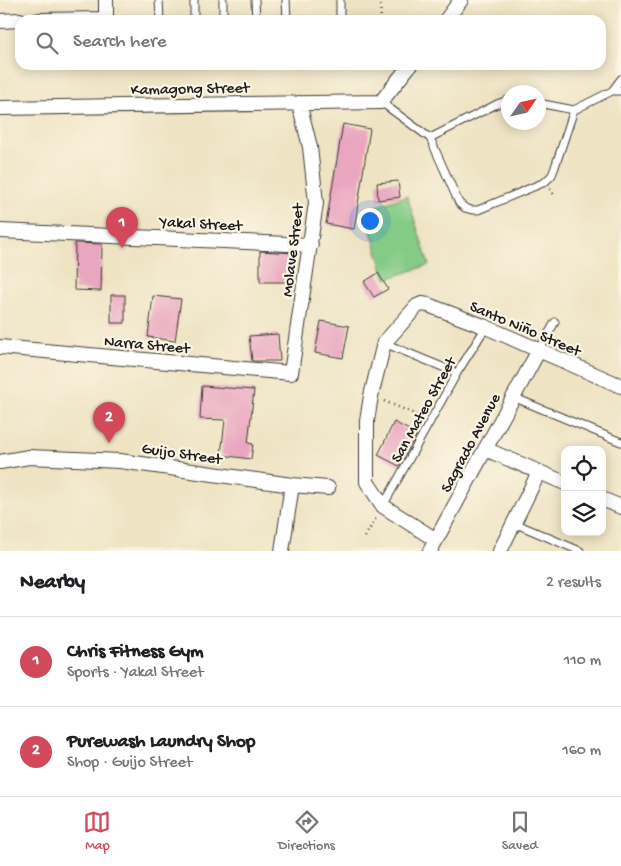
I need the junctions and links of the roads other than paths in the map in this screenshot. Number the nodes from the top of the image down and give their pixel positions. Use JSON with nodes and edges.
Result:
{"nodes":[{"id":1,"x":106,"y":0,"type":"edge"},
{"id":2,"x":159,"y":0,"type":"edge"},
{"id":3,"x":194,"y":0,"type":"edge"},
{"id":4,"x":223,"y":0,"type":"edge"},
{"id":5,"x":255,"y":0,"type":"edge"},
{"id":6,"x":286,"y":0,"type":"edge"},
{"id":7,"x":340,"y":0,"type":"edge"},
{"id":8,"x":461,"y":0,"type":"edge"},
{"id":9,"x":106,"y":15,"type":"edge"},
{"id":10,"x":160,"y":15,"type":"edge"},
{"id":11,"x":194,"y":15,"type":"edge"},
{"id":12,"x":223,"y":15,"type":"edge"},
{"id":13,"x":256,"y":15,"type":"edge"},
{"id":14,"x":287,"y":15,"type":"edge"},
{"id":15,"x":340,"y":15,"type":"edge"},
{"id":16,"x":450,"y":15,"type":"edge"},
{"id":17,"x":15,"y":20,"type":"edge"},
{"id":18,"x":0,"y":21,"type":"edge"},
{"id":19,"x":406,"y":70,"type":"edge"},
{"id":20,"x":621,"y":79,"type":"edge"},
{"id":21,"x":612,"y":91,"type":"junction"},
{"id":22,"x":621,"y":91,"type":"edge"},
{"id":23,"x":381,"y":102,"type":"junction"},
{"id":24,"x":299,"y":103,"type":"junction"},
{"id":25,"x":501,"y":103,"type":"edge"},
{"id":26,"x":546,"y":105,"type":"edge"},
{"id":27,"x":0,"y":108,"type":"edge"},
{"id":28,"x":574,"y":110,"type":"junction"},
{"id":29,"x":430,"y":138,"type":"junction"},
{"id":30,"x":0,"y":231,"type":"edge"},
{"id":31,"x":311,"y":245,"type":"junction"},
{"id":32,"x":555,"y":322,"type":"dead end"},
{"id":33,"x":486,"y":327,"type":"junction"},
{"id":34,"x":384,"y":343,"type":"junction"},
{"id":35,"x":0,"y":347,"type":"edge"},
{"id":36,"x":538,"y":350,"type":"junction"},
{"id":37,"x":290,"y":373,"type":"joint"},
{"id":38,"x":457,"y":374,"type":"junction"},
{"id":39,"x":621,"y":386,"type":"edge"},
{"id":40,"x":513,"y":397,"type":"junction"},
{"id":41,"x":621,"y":442,"type":"edge"},
{"id":42,"x":485,"y":449,"type":"junction"},
{"id":43,"x":0,"y":462,"type":"edge"},
{"id":44,"x":539,"y":472,"type":"junction"},
{"id":45,"x":561,"y":481,"type":"edge"},
{"id":46,"x":292,"y":485,"type":"junction"},
{"id":47,"x":328,"y":488,"type":"dead end"},
{"id":48,"x":606,"y":501,"type":"edge"},
{"id":49,"x":383,"y":506,"type":"junction"},
{"id":50,"x":621,"y":507,"type":"edge"},
{"id":51,"x":514,"y":523,"type":"junction"},
{"id":52,"x":433,"y":546,"type":"edge"},
{"id":53,"x":282,"y":551,"type":"edge"},
{"id":54,"x":500,"y":551,"type":"edge"},
{"id":55,"x":580,"y":551,"type":"edge"}],
"edges":[{"from":1,"to":9,"type":"street"},
{"from":2,"to":10,"type":"lane"},
{"from":3,"to":11,"type":"lane"},
{"from":4,"to":12,"type":"lane"},
{"from":5,"to":13,"type":"lane"},
{"from":6,"to":14,"type":"lane"},
{"from":7,"to":15,"type":"lane"},
{"from":8,"to":16,"type":"street"},
{"from":17,"to":18,"type":"street"},
{"from":19,"to":23,"type":"street"},
{"from":20,"to":21,"type":"lane"},
{"from":21,"to":22,"type":"lane"},
{"from":21,"to":28,"type":"lane"},
{"from":23,"to":24,"type":"street","name":"Kamagong Street"},
{"from":23,"to":29,"type":"lane"},
{"from":24,"to":27,"type":"street","name":"Kamagong Street"},
{"from":24,"to":31,"type":"street","name":"Molave Street"},
{"from":25,"to":29,"type":"lane"},
{"from":26,"to":28,"type":"lane"},
{"from":28,"to":29,"type":"lane"},
{"from":30,"to":31,"type":"street","name":"Yakal Street"},
{"from":31,"to":37,"type":"street","name":"Molave Street"},
{"from":32,"to":36,"type":"lane"},
{"from":33,"to":34,"type":"street","name":"Santo Niño Street"},
{"from":33,"to":36,"type":"street","name":"Santo Niño Street"},
{"from":33,"to":38,"type":"lane","name":"San Mateo Street"},
{"from":34,"to":38,"type":"lane"},
{"from":34,"to":49,"type":"street"},
{"from":35,"to":37,"type":"street","name":"Narra Street"},
{"from":36,"to":39,"type":"street","name":"Santo Niño Street"},
{"from":36,"to":40,"type":"street","name":"Sagrado Avenue"},
{"from":38,"to":49,"type":"lane","name":"San Mateo Street"},
{"from":40,"to":41,"type":"lane"},
{"from":40,"to":42,"type":"street","name":"Sagrado Avenue"},
{"from":42,"to":44,"type":"street"},
{"from":42,"to":52,"type":"street","name":"Sagrado Avenue"},
{"from":43,"to":46,"type":"street","name":"Guijo Street"},
{"from":44,"to":45,"type":"street"},
{"from":44,"to":51,"type":"street"},
{"from":46,"to":47,"type":"street","name":"Guijo Street"},
{"from":46,"to":53,"type":"street"},
{"from":48,"to":50,"type":"street"},
{"from":49,"to":52,"type":"street"},
{"from":51,"to":54,"type":"street"},
{"from":51,"to":55,"type":"lane"}]}
